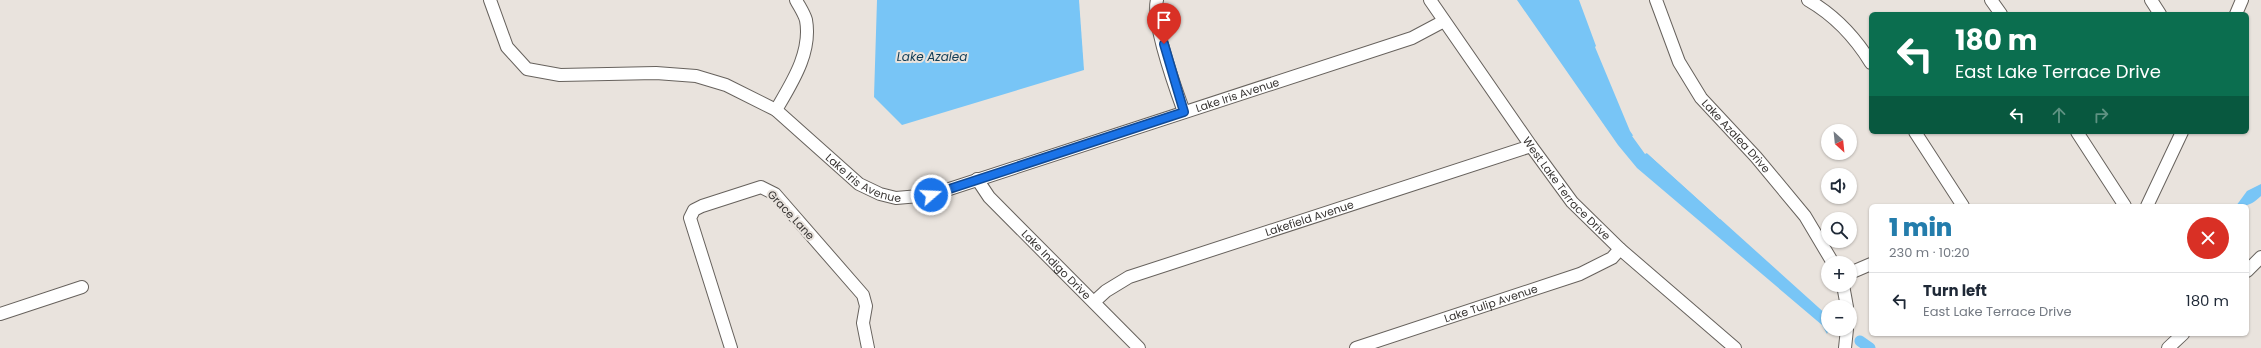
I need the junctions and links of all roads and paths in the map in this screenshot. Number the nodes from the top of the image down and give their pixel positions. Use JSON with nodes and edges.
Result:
{"nodes":[{"id":1,"x":490,"y":0,"type":"edge"},
{"id":2,"x":796,"y":0,"type":"edge"},
{"id":3,"x":1157,"y":0,"type":"edge"},
{"id":4,"x":1430,"y":0,"type":"edge"},
{"id":5,"x":1656,"y":0,"type":"edge"},
{"id":6,"x":1808,"y":0,"type":"edge"},
{"id":7,"x":1992,"y":0,"type":"edge"},
{"id":8,"x":2151,"y":0,"type":"edge"},
{"id":9,"x":2242,"y":0,"type":"edge"},
{"id":10,"x":2000,"y":12,"type":"edge"},
{"id":11,"x":2159,"y":12,"type":"edge"},
{"id":12,"x":2237,"y":12,"type":"edge"},
{"id":13,"x":1444,"y":21,"type":"junction"},
{"id":14,"x":1869,"y":60,"type":"edge"},
{"id":15,"x":776,"y":110,"type":"junction"},
{"id":16,"x":1184,"y":112,"type":"junction"},
{"id":17,"x":1916,"y":134,"type":"edge"},
{"id":18,"x":2078,"y":134,"type":"edge"},
{"id":19,"x":2181,"y":134,"type":"edge"},
{"id":20,"x":1531,"y":146,"type":"junction"},
{"id":21,"x":977,"y":179,"type":"junction"},
{"id":22,"x":1962,"y":204,"type":"edge"},
{"id":23,"x":2124,"y":204,"type":"edge"},
{"id":24,"x":2148,"y":204,"type":"edge"},
{"id":25,"x":1620,"y":249,"type":"junction"},
{"id":26,"x":1830,"y":256,"type":"edge"},
{"id":27,"x":2261,"y":257,"type":"edge"},
{"id":28,"x":1869,"y":265,"type":"edge"},
{"id":29,"x":2249,"y":269,"type":"edge"},
{"id":30,"x":1857,"y":271,"type":"edge"},
{"id":31,"x":82,"y":288,"type":"dead end"},
{"id":32,"x":1094,"y":302,"type":"junction"},
{"id":33,"x":0,"y":314,"type":"edge"},
{"id":34,"x":1846,"y":336,"type":"edge"},
{"id":35,"x":2181,"y":336,"type":"edge"},
{"id":36,"x":731,"y":348,"type":"edge"},
{"id":37,"x":868,"y":348,"type":"edge"},
{"id":38,"x":1139,"y":348,"type":"edge"},
{"id":39,"x":1356,"y":348,"type":"edge"},
{"id":40,"x":1735,"y":348,"type":"edge"},
{"id":41,"x":1845,"y":348,"type":"edge"},
{"id":42,"x":2168,"y":348,"type":"edge"}],
"edges":[{"from":1,"to":15,"type":"street","name":"Lake Iris Avenue"},
{"from":2,"to":15,"type":"street"},
{"from":3,"to":16,"type":"street"},
{"from":4,"to":13,"type":"street","name":"West Lake Terrace Drive"},
{"from":5,"to":26,"type":"street","name":"Lake Azalea Drive"},
{"from":6,"to":14,"type":"street"},
{"from":7,"to":10,"type":"street"},
{"from":8,"to":11,"type":"street"},
{"from":9,"to":12,"type":"street"},
{"from":13,"to":16,"type":"street","name":"Lake Iris Avenue"},
{"from":13,"to":20,"type":"street","name":"West Lake Terrace Drive"},
{"from":15,"to":21,"type":"street","name":"Lake Iris Avenue"},
{"from":16,"to":21,"type":"street","name":"Lake Iris Avenue"},
{"from":17,"to":22,"type":"street"},
{"from":18,"to":23,"type":"street"},
{"from":19,"to":24,"type":"street"},
{"from":20,"to":25,"type":"street","name":"West Lake Terrace Drive"},
{"from":20,"to":32,"type":"street","name":"Lakefield Avenue"},
{"from":21,"to":32,"type":"street","name":"Lake Indigo Drive"},
{"from":25,"to":39,"type":"street","name":"Lake Tulip Avenue"},
{"from":25,"to":40,"type":"street","name":"West Lake Terrace Drive"},
{"from":27,"to":29,"type":"street"},
{"from":28,"to":30,"type":"street"},
{"from":31,"to":33,"type":"street"},
{"from":32,"to":38,"type":"street","name":"Lake Indigo Drive"},
{"from":34,"to":41,"type":"street"},
{"from":35,"to":42,"type":"street"},
{"from":36,"to":37,"type":"street","name":"Grace Lane"}]}
